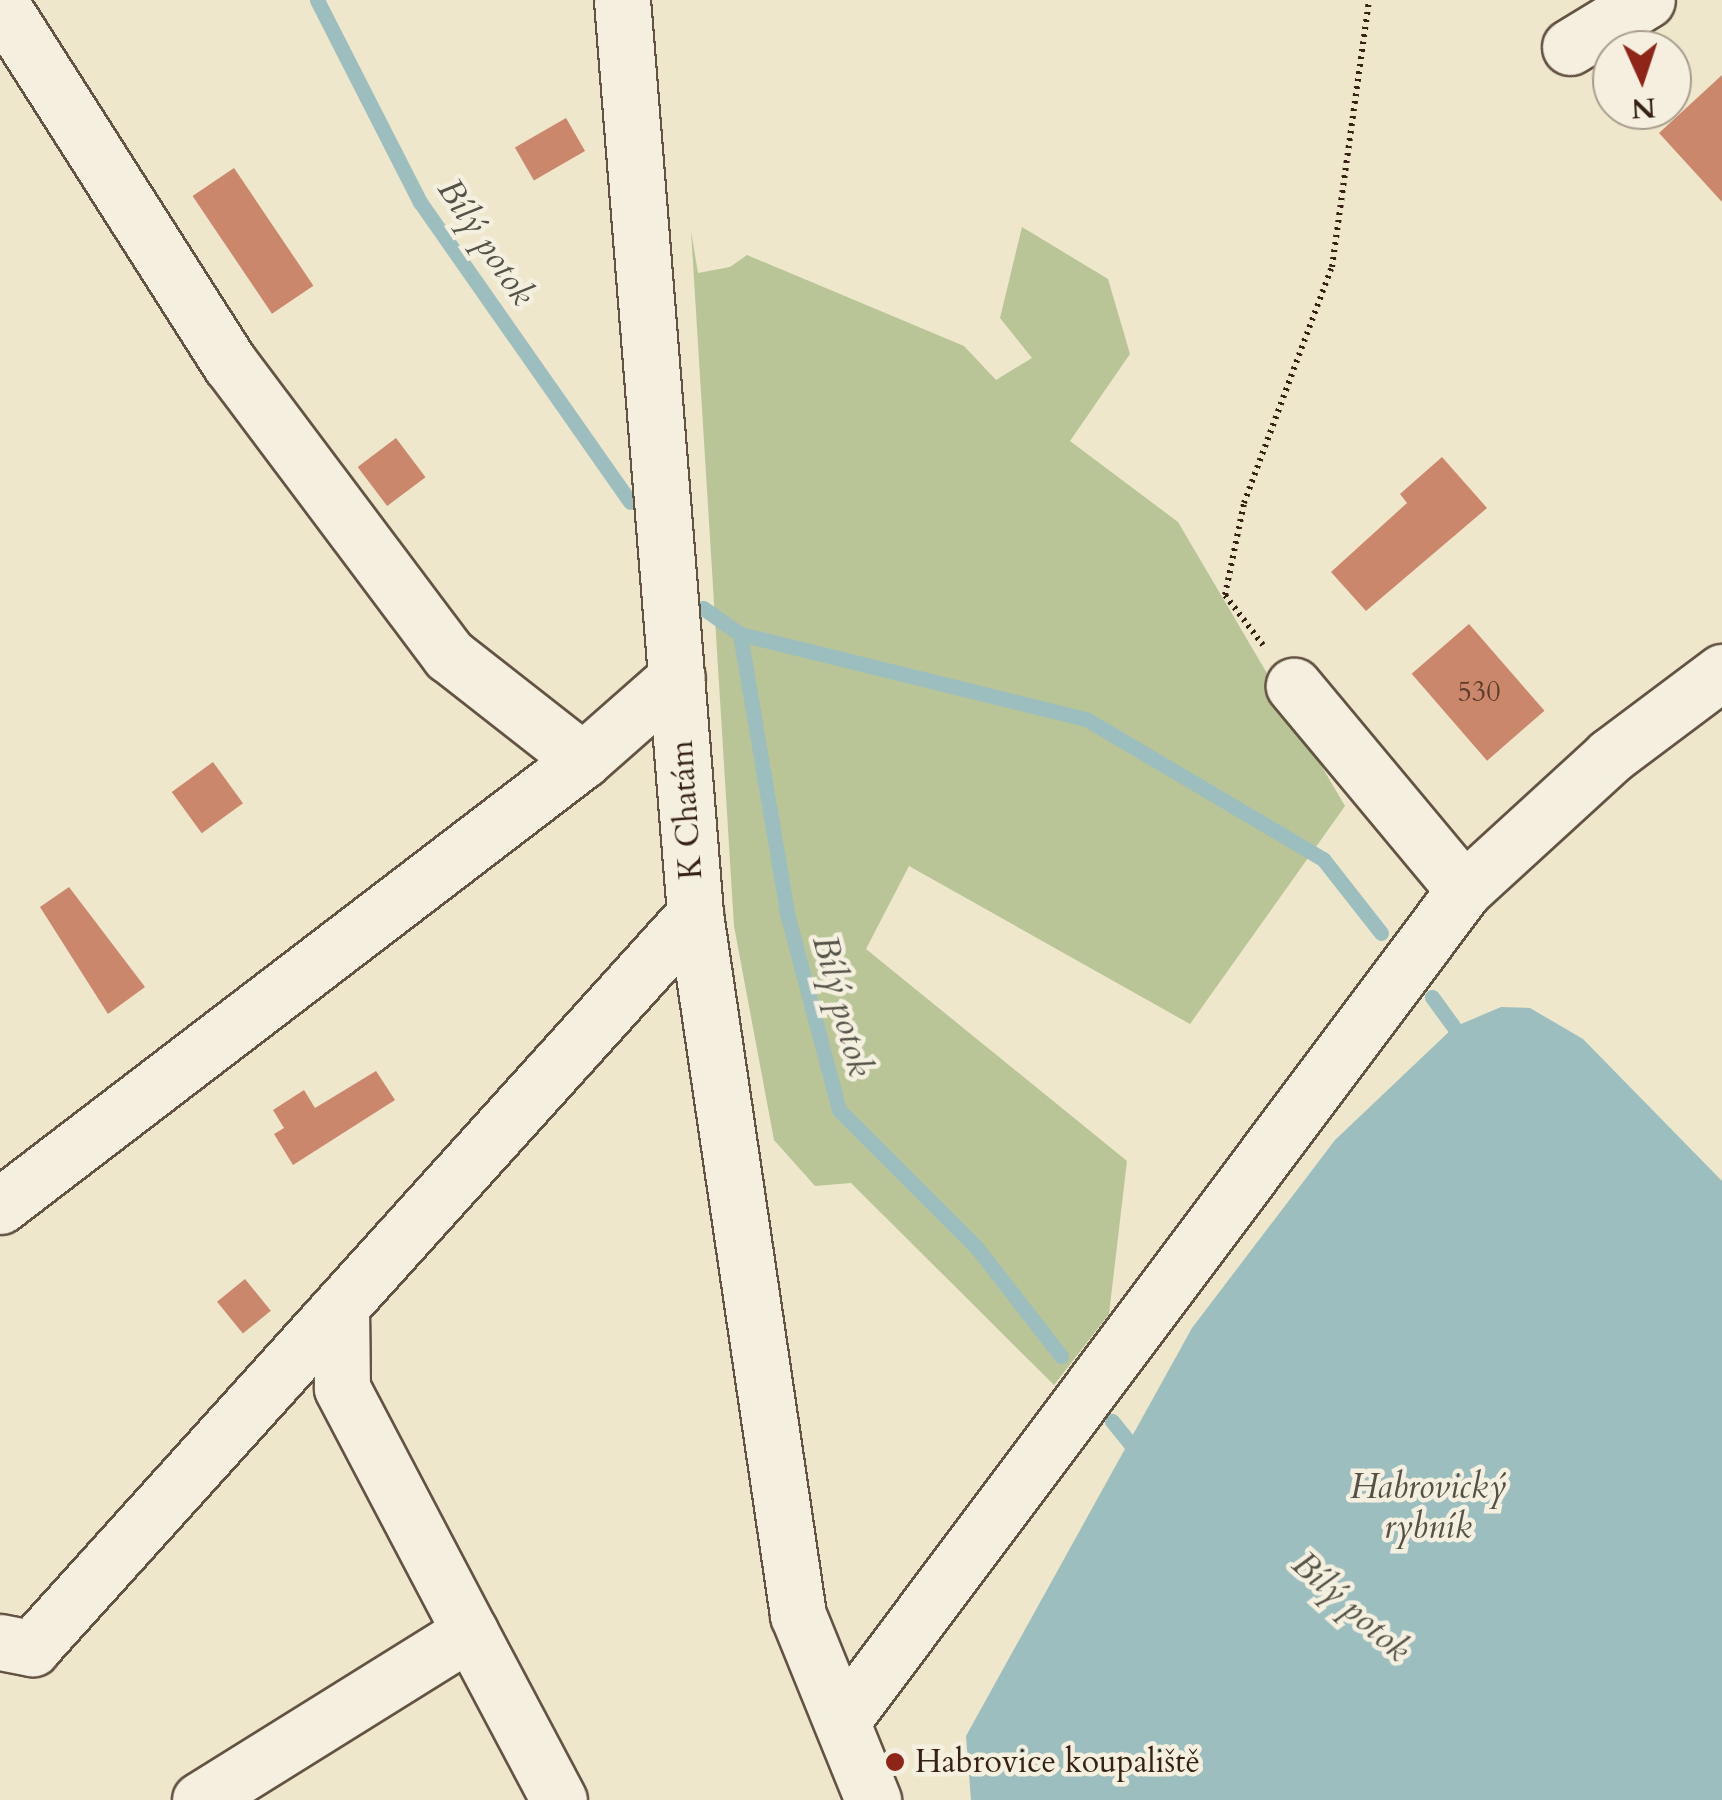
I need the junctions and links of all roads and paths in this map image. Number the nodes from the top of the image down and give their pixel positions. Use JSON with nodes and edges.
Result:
{"nodes":[{"id":1,"x":622,"y":0,"type":"edge"},
{"id":2,"x":1369,"y":0,"type":"edge"},
{"id":3,"x":1647,"y":0,"type":"edge"},
{"id":4,"x":0,"y":3,"type":"edge"},
{"id":5,"x":1570,"y":47,"type":"dead end"},
{"id":6,"x":1722,"y":672,"type":"edge"},
{"id":7,"x":677,"y":677,"type":"junction"},
{"id":8,"x":1294,"y":686,"type":"joint"},
{"id":9,"x":584,"y":760,"type":"junction"},
{"id":10,"x":1464,"y":890,"type":"junction"},
{"id":11,"x":696,"y":914,"type":"junction"},
{"id":12,"x":0,"y":1206,"type":"edge"},
{"id":13,"x":340,"y":1307,"type":"junction"},
{"id":14,"x":470,"y":1632,"type":"junction"},
{"id":15,"x":0,"y":1642,"type":"edge"},
{"id":16,"x":844,"y":1718,"type":"junction"},
{"id":17,"x":200,"y":1800,"type":"edge"},
{"id":18,"x":559,"y":1800,"type":"edge"},
{"id":19,"x":873,"y":1800,"type":"edge"}],
"edges":[{"from":1,"to":7,"type":"street","name":"K Chatám"},
{"from":2,"to":8,"type":"path"},
{"from":3,"to":5,"type":"street"},
{"from":4,"to":9,"type":"street"},
{"from":6,"to":10,"type":"street"},
{"from":7,"to":9,"type":"street"},
{"from":7,"to":11,"type":"street","name":"K Chatám"},
{"from":8,"to":10,"type":"street"},
{"from":9,"to":12,"type":"street"},
{"from":10,"to":16,"type":"street"},
{"from":11,"to":13,"type":"street"},
{"from":11,"to":16,"type":"street","name":"K Chatám"},
{"from":13,"to":14,"type":"street"},
{"from":13,"to":15,"type":"street"},
{"from":14,"to":17,"type":"street"},
{"from":14,"to":18,"type":"street"},
{"from":16,"to":19,"type":"street","name":"K Chatám"}]}
